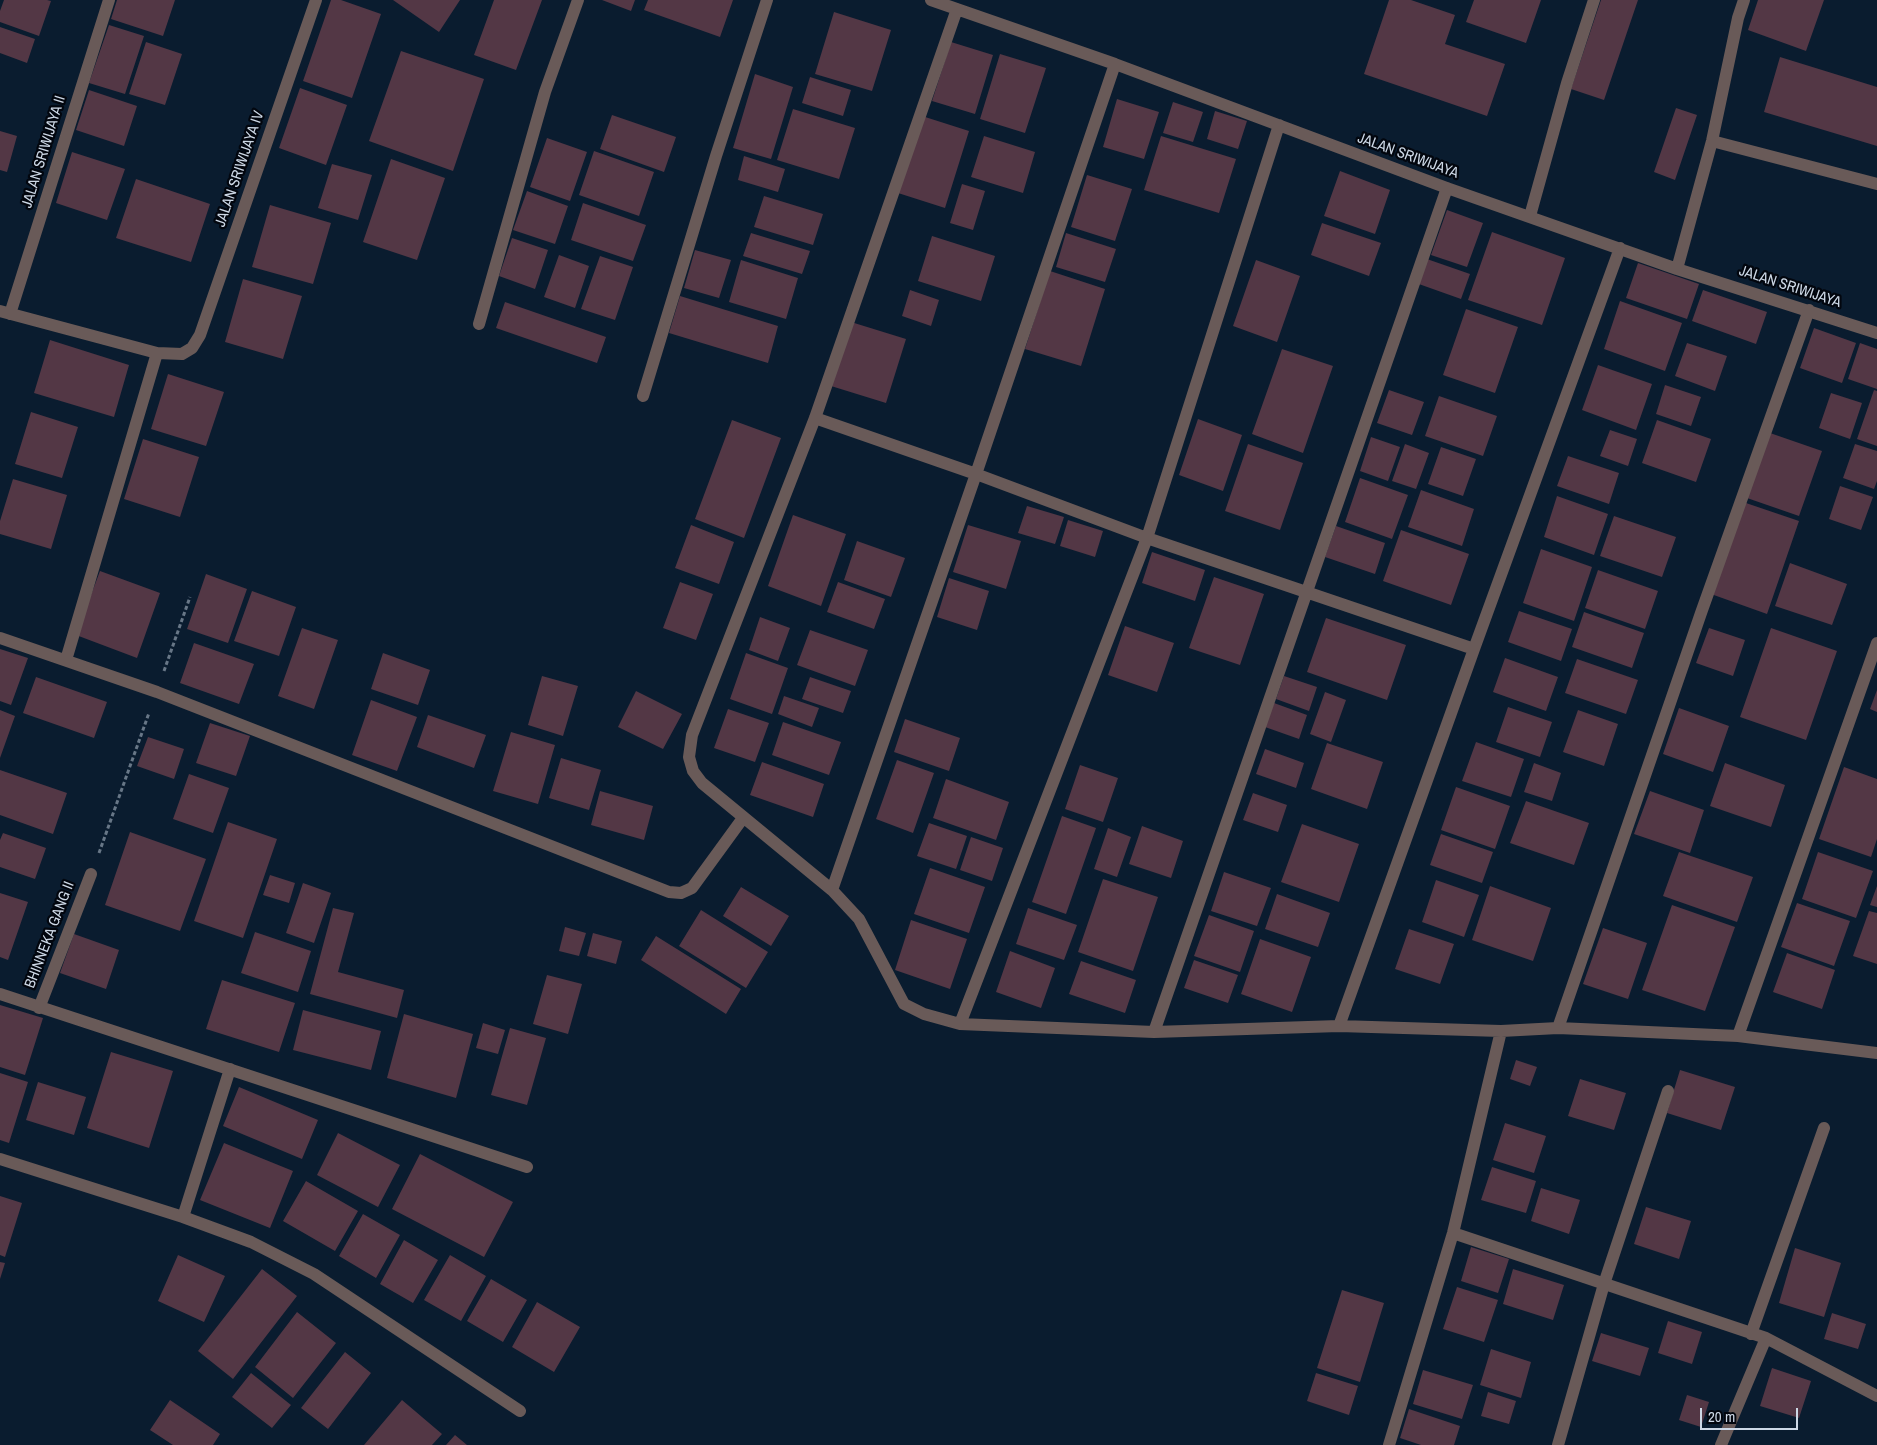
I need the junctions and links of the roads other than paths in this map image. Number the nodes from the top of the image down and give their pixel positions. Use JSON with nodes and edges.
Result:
{"nodes":[{"id":1,"x":109,"y":0,"type":"edge"},
{"id":2,"x":316,"y":0,"type":"edge"},
{"id":3,"x":578,"y":0,"type":"edge"},
{"id":4,"x":768,"y":0,"type":"edge"},
{"id":5,"x":930,"y":0,"type":"edge"},
{"id":6,"x":1594,"y":0,"type":"edge"},
{"id":7,"x":1744,"y":0,"type":"edge"},
{"id":8,"x":957,"y":9,"type":"junction"},
{"id":9,"x":1115,"y":64,"type":"junction"},
{"id":10,"x":1280,"y":126,"type":"junction"},
{"id":11,"x":1712,"y":141,"type":"junction"},
{"id":12,"x":1877,"y":184,"type":"edge"},
{"id":13,"x":1447,"y":188,"type":"junction"},
{"id":14,"x":1530,"y":216,"type":"junction"},
{"id":15,"x":1620,"y":248,"type":"junction"},
{"id":16,"x":1677,"y":268,"type":"junction"},
{"id":17,"x":1809,"y":310,"type":"junction"},
{"id":18,"x":5,"y":312,"type":"edge"},
{"id":19,"x":479,"y":324,"type":"dead end"},
{"id":20,"x":1877,"y":333,"type":"edge"},
{"id":21,"x":157,"y":353,"type":"junction"},
{"id":22,"x":643,"y":396,"type":"dead end"},
{"id":23,"x":815,"y":418,"type":"junction"},
{"id":24,"x":976,"y":474,"type":"junction"},
{"id":25,"x":1147,"y":538,"type":"junction"},
{"id":26,"x":1306,"y":591,"type":"junction"},
{"id":27,"x":0,"y":638,"type":"edge"},
{"id":28,"x":1877,"y":643,"type":"edge"},
{"id":29,"x":1474,"y":649,"type":"junction"},
{"id":30,"x":66,"y":660,"type":"junction"},
{"id":31,"x":743,"y":818,"type":"junction"},
{"id":32,"x":92,"y":874,"type":"road end"},
{"id":33,"x":832,"y":890,"type":"junction"},
{"id":34,"x":0,"y":994,"type":"edge"},
{"id":35,"x":39,"y":1008,"type":"junction"},
{"id":36,"x":960,"y":1024,"type":"junction"},
{"id":37,"x":1339,"y":1026,"type":"junction"},
{"id":38,"x":1558,"y":1028,"type":"junction"},
{"id":39,"x":1501,"y":1031,"type":"junction"},
{"id":40,"x":1154,"y":1032,"type":"junction"},
{"id":41,"x":1738,"y":1036,"type":"junction"},
{"id":42,"x":1877,"y":1053,"type":"edge"},
{"id":43,"x":230,"y":1069,"type":"junction"},
{"id":44,"x":1668,"y":1091,"type":"dead end"},
{"id":45,"x":1824,"y":1128,"type":"dead end"},
{"id":46,"x":0,"y":1159,"type":"edge"},
{"id":47,"x":527,"y":1168,"type":"dead end"},
{"id":48,"x":183,"y":1217,"type":"junction"},
{"id":49,"x":1453,"y":1233,"type":"junction"},
{"id":50,"x":1604,"y":1284,"type":"junction"},
{"id":51,"x":1751,"y":1334,"type":"junction"},
{"id":52,"x":1766,"y":1338,"type":"junction"},
{"id":53,"x":1877,"y":1396,"type":"edge"},
{"id":54,"x":520,"y":1411,"type":"dead end"},
{"id":55,"x":1389,"y":1445,"type":"edge"},
{"id":56,"x":1558,"y":1445,"type":"edge"},
{"id":57,"x":1721,"y":1445,"type":"edge"}],
"edges":[{"from":1,"to":18,"type":"street","name":"JALAN SRIWIJAYA II"},
{"from":2,"to":21,"type":"street","name":"JALAN SRIWIJAYA IV"},
{"from":3,"to":19,"type":"street"},
{"from":4,"to":22,"type":"street"},
{"from":5,"to":8,"type":"street","name":"JALAN SRIWIJAYA"},
{"from":6,"to":14,"type":"street"},
{"from":7,"to":11,"type":"street"},
{"from":8,"to":9,"type":"street","name":"JALAN SRIWIJAYA"},
{"from":8,"to":23,"type":"street"},
{"from":9,"to":10,"type":"street","name":"JALAN SRIWIJAYA"},
{"from":9,"to":24,"type":"street"},
{"from":10,"to":13,"type":"street","name":"JALAN SRIWIJAYA"},
{"from":10,"to":25,"type":"street"},
{"from":11,"to":12,"type":"street"},
{"from":11,"to":16,"type":"street"},
{"from":13,"to":14,"type":"street","name":"JALAN SRIWIJAYA"},
{"from":13,"to":26,"type":"street"},
{"from":14,"to":15,"type":"street","name":"JALAN SRIWIJAYA"},
{"from":15,"to":16,"type":"street","name":"JALAN SRIWIJAYA"},
{"from":15,"to":29,"type":"street"},
{"from":16,"to":17,"type":"street","name":"JALAN SRIWIJAYA"},
{"from":17,"to":20,"type":"street","name":"JALAN SRIWIJAYA"},
{"from":17,"to":38,"type":"street"},
{"from":18,"to":21,"type":"street"},
{"from":21,"to":30,"type":"street"},
{"from":23,"to":24,"type":"street"},
{"from":23,"to":31,"type":"street"},
{"from":24,"to":25,"type":"street"},
{"from":24,"to":33,"type":"street"},
{"from":25,"to":26,"type":"street"},
{"from":25,"to":36,"type":"street"},
{"from":26,"to":29,"type":"street"},
{"from":26,"to":40,"type":"street"},
{"from":27,"to":30,"type":"street"},
{"from":28,"to":41,"type":"street"},
{"from":29,"to":37,"type":"street"},
{"from":30,"to":31,"type":"street"},
{"from":31,"to":33,"type":"street"},
{"from":32,"to":35,"type":"street","name":"BHINNEKA GANG II"},
{"from":33,"to":36,"type":"street"},
{"from":34,"to":35,"type":"street"},
{"from":35,"to":43,"type":"street"},
{"from":36,"to":40,"type":"street"},
{"from":37,"to":39,"type":"street"},
{"from":37,"to":40,"type":"street"},
{"from":38,"to":39,"type":"street"},
{"from":38,"to":41,"type":"street"},
{"from":39,"to":49,"type":"street"},
{"from":41,"to":42,"type":"street"},
{"from":43,"to":47,"type":"street"},
{"from":43,"to":48,"type":"street"},
{"from":44,"to":50,"type":"street"},
{"from":45,"to":51,"type":"street"},
{"from":46,"to":48,"type":"street"},
{"from":48,"to":54,"type":"street"},
{"from":49,"to":50,"type":"street"},
{"from":49,"to":55,"type":"street"},
{"from":50,"to":51,"type":"street"},
{"from":50,"to":56,"type":"street"},
{"from":51,"to":52,"type":"street"},
{"from":52,"to":53,"type":"street"},
{"from":52,"to":57,"type":"street"}]}
